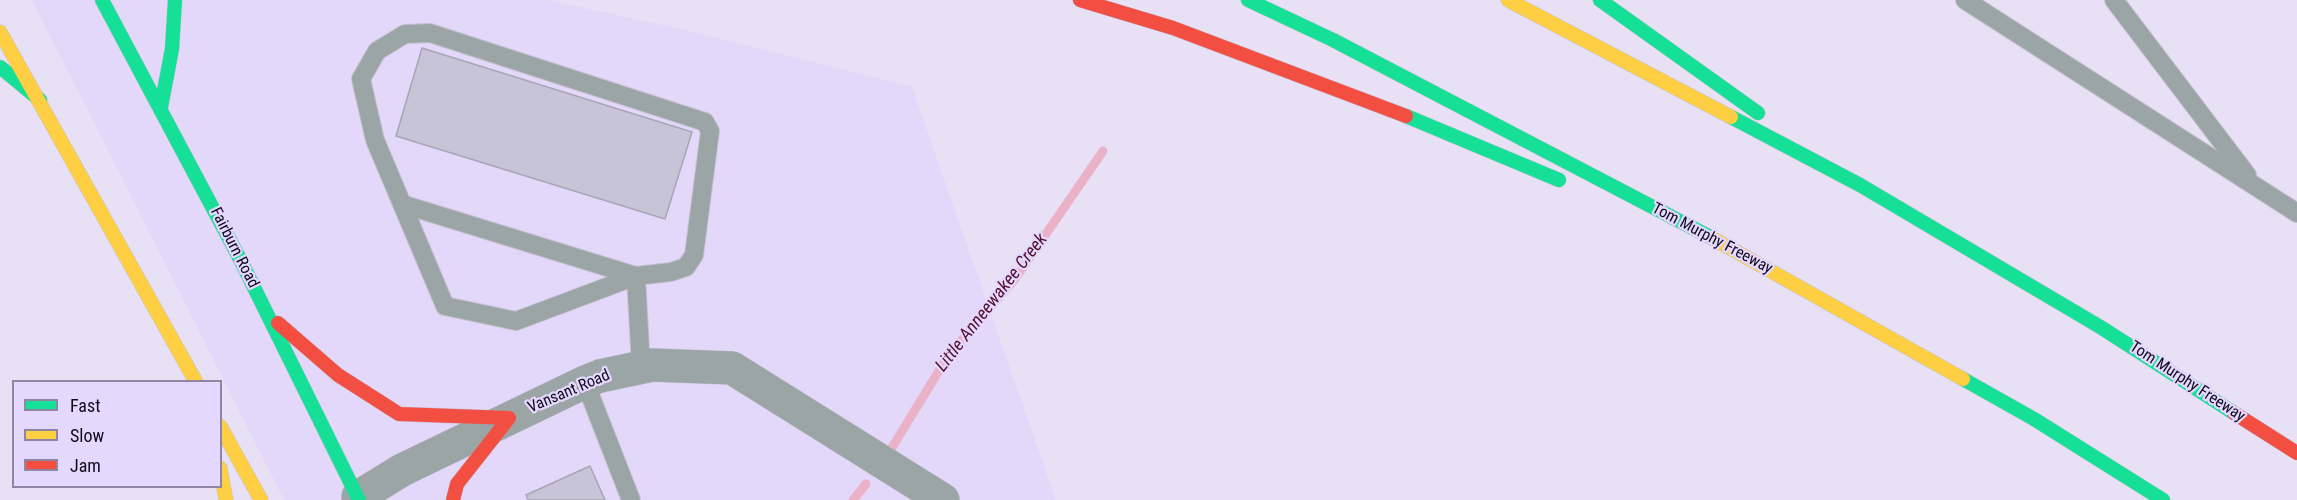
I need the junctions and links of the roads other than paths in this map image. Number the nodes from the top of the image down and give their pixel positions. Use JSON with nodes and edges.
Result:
{"nodes":[{"id":1,"x":102,"y":0,"type":"edge"},
{"id":2,"x":175,"y":0,"type":"edge"},
{"id":3,"x":1080,"y":0,"type":"edge"},
{"id":4,"x":1248,"y":0,"type":"edge"},
{"id":5,"x":1508,"y":0,"type":"edge"},
{"id":6,"x":1600,"y":0,"type":"edge"},
{"id":7,"x":1965,"y":0,"type":"edge"},
{"id":8,"x":2114,"y":0,"type":"edge"},
{"id":9,"x":0,"y":32,"type":"edge"},
{"id":10,"x":0,"y":67,"type":"edge"},
{"id":11,"x":40,"y":100,"type":"junction"},
{"id":12,"x":161,"y":107,"type":"junction"},
{"id":13,"x":1860,"y":185,"type":"junction"},
{"id":14,"x":2255,"y":186,"type":"junction"},
{"id":15,"x":1576,"y":187,"type":"dead end"},
{"id":16,"x":1609,"y":201,"type":"dead end"},
{"id":17,"x":402,"y":204,"type":"junction"},
{"id":18,"x":2297,"y":213,"type":"edge"},
{"id":19,"x":1763,"y":265,"type":"junction"},
{"id":20,"x":636,"y":276,"type":"junction"},
{"id":21,"x":265,"y":312,"type":"junction"},
{"id":22,"x":641,"y":367,"type":"junction"},
{"id":23,"x":195,"y":380,"type":"edge"},
{"id":24,"x":585,"y":382,"type":"junction"},
{"id":25,"x":509,"y":418,"type":"junction"},
{"id":26,"x":222,"y":430,"type":"edge"},
{"id":27,"x":2297,"y":453,"type":"edge"},
{"id":28,"x":222,"y":479,"type":"edge"},
{"id":29,"x":358,"y":498,"type":"edge"},
{"id":30,"x":226,"y":500,"type":"edge"},
{"id":31,"x":261,"y":500,"type":"edge"},
{"id":32,"x":453,"y":500,"type":"edge"},
{"id":33,"x":632,"y":500,"type":"edge"},
{"id":34,"x":943,"y":500,"type":"edge"},
{"id":35,"x":2163,"y":500,"type":"edge"}],
"edges":[{"from":1,"to":12,"type":"main road","name":"Fairburn Road"},
{"from":2,"to":12,"type":"main road"},
{"from":3,"to":15,"type":"main road"},
{"from":4,"to":19,"type":"main road","name":"Tom Murphy Freeway"},
{"from":5,"to":13,"type":"main road","name":"Tom Murphy Freeway"},
{"from":6,"to":13,"type":"main road"},
{"from":7,"to":14,"type":"lane"},
{"from":8,"to":14,"type":"lane"},
{"from":9,"to":11,"type":"main road"},
{"from":10,"to":11,"type":"main road"},
{"from":11,"to":23,"type":"main road"},
{"from":12,"to":21,"type":"main road","name":"Fairburn Road"},
{"from":13,"to":27,"type":"main road","name":"Tom Murphy Freeway"},
{"from":14,"to":18,"type":"lane"},
{"from":16,"to":19,"type":"main road"},
{"from":17,"to":20,"type":"lane"},
{"from":17,"to":20,"type":"lane"},
{"from":17,"to":20,"type":"lane"},
{"from":19,"to":35,"type":"main road","name":"Tom Murphy Freeway"},
{"from":20,"to":22,"type":"lane"},
{"from":21,"to":25,"type":"main road"},
{"from":21,"to":29,"type":"main road","name":"Fairburn Road"},
{"from":22,"to":24,"type":"street","name":"Vansant Road"},
{"from":22,"to":34,"type":"street","name":"Vansant Road"},
{"from":24,"to":25,"type":"street","name":"Vansant Road"},
{"from":24,"to":33,"type":"lane"},
{"from":25,"to":29,"type":"street","name":"Vansant Road"},
{"from":25,"to":32,"type":"main road"},
{"from":26,"to":31,"type":"main road"},
{"from":28,"to":30,"type":"main road"}]}
